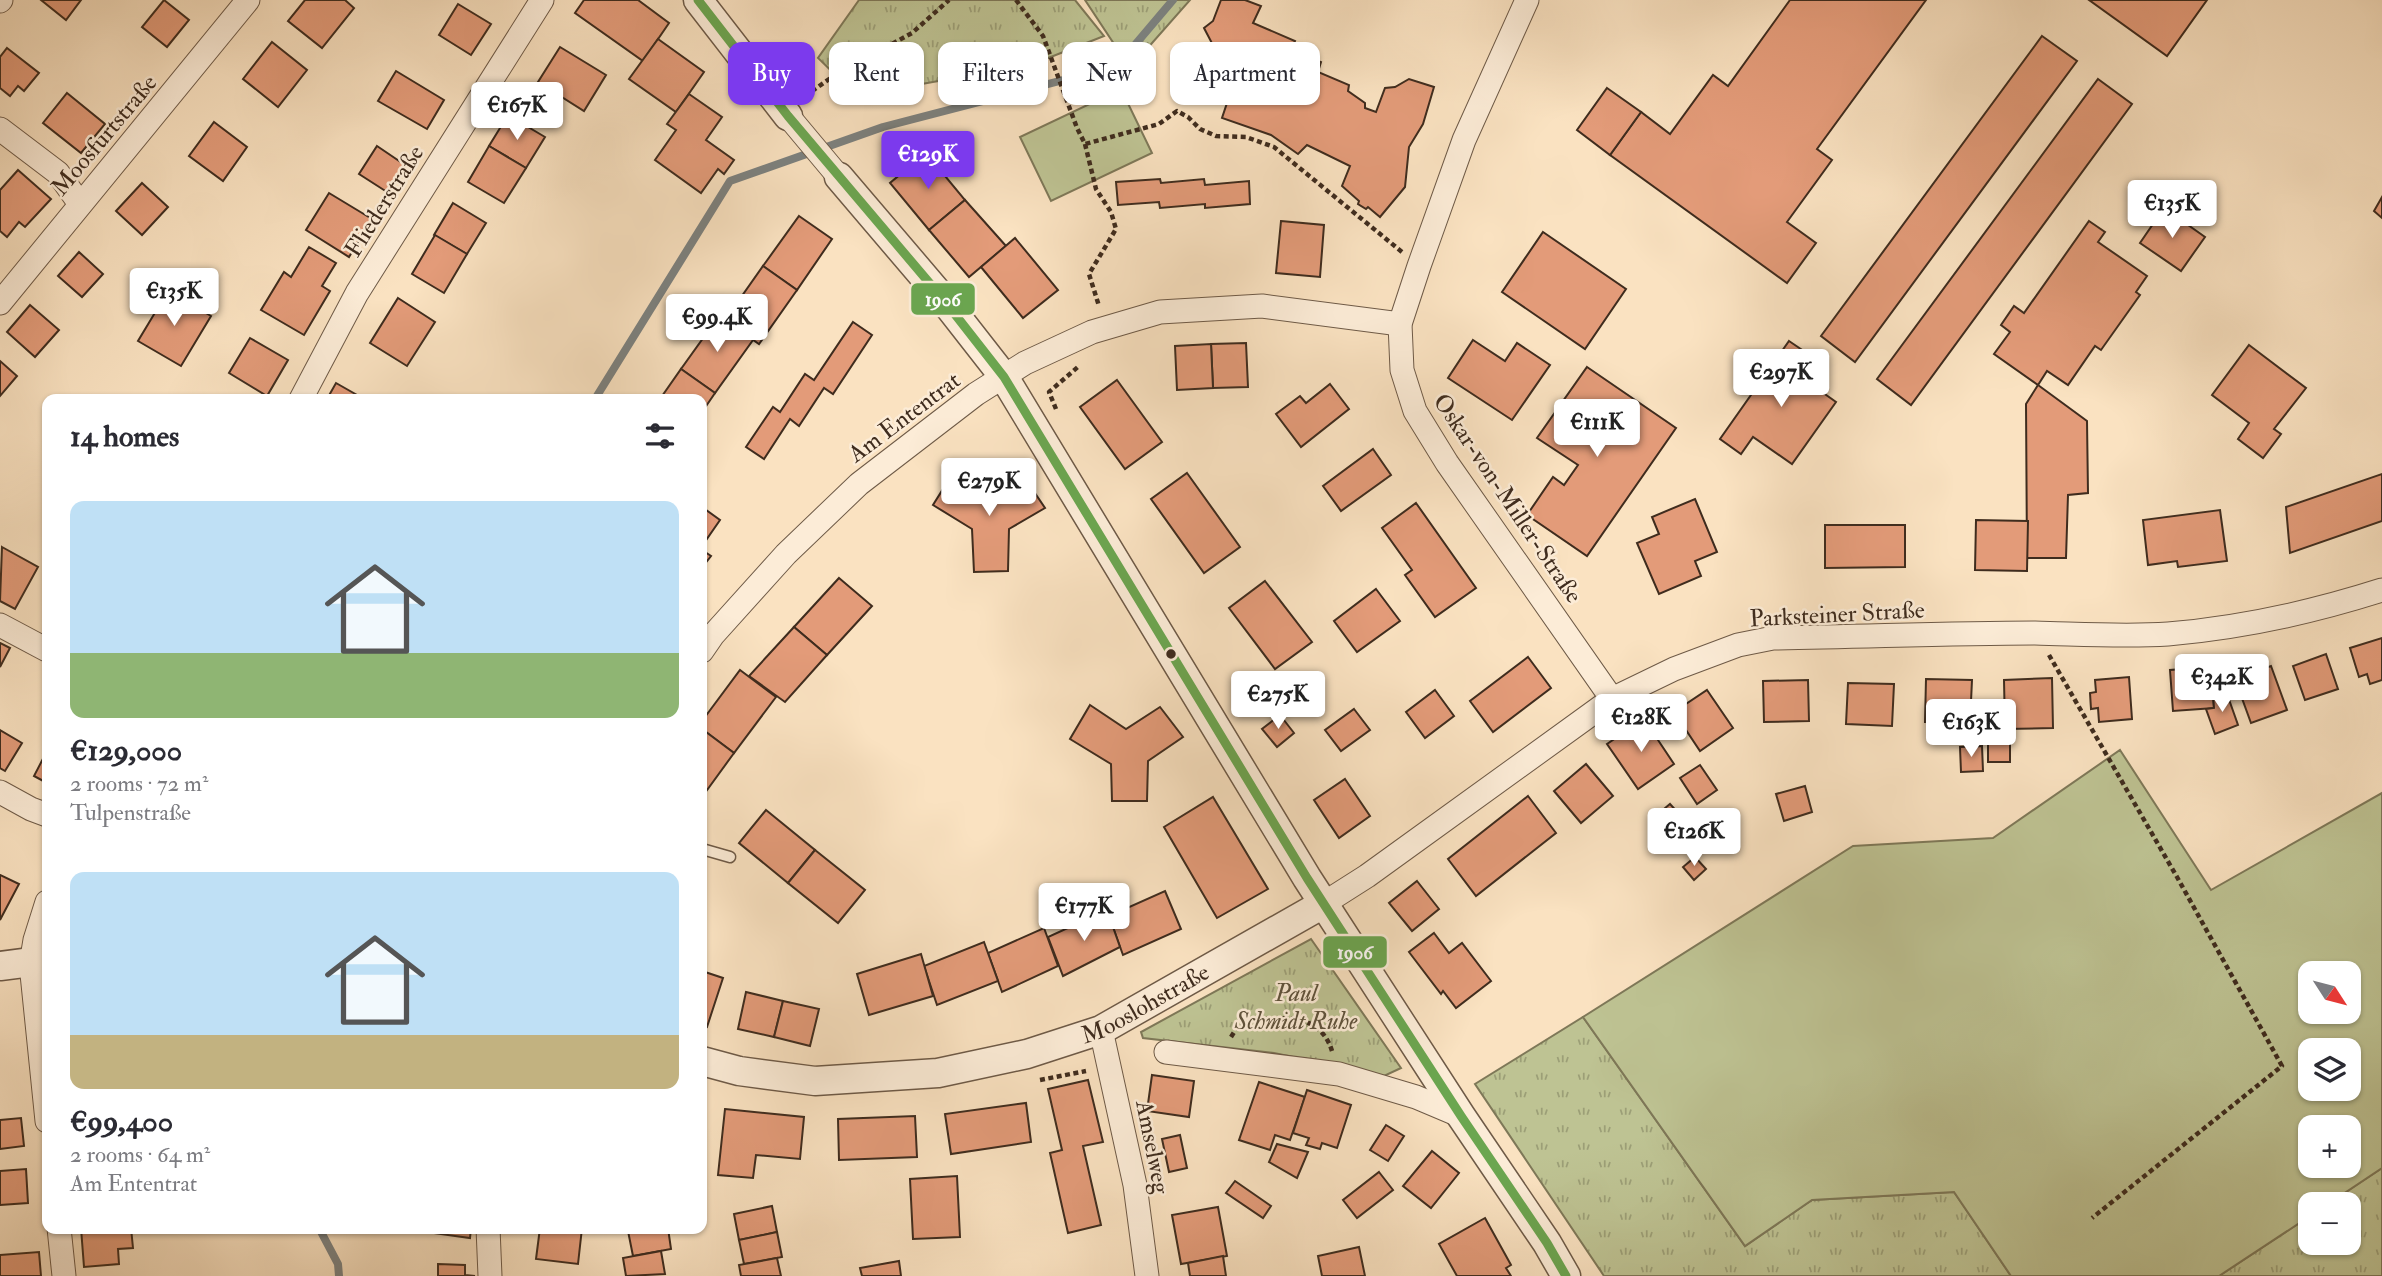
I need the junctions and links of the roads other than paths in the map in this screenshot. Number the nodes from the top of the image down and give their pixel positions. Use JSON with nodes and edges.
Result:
{"nodes":[{"id":1,"x":248,"y":0,"type":"edge"},
{"id":2,"x":542,"y":0,"type":"edge"},
{"id":3,"x":698,"y":0,"type":"edge"},
{"id":4,"x":1527,"y":0,"type":"edge"},
{"id":5,"x":785,"y":113,"type":"joint"},
{"id":6,"x":0,"y":129,"type":"edge"},
{"id":7,"x":839,"y":177,"type":"joint"},
{"id":8,"x":80,"y":204,"type":"junction"},
{"id":9,"x":0,"y":303,"type":"edge"},
{"id":10,"x":1400,"y":324,"type":"junction"},
{"id":11,"x":1004,"y":377,"type":"junction"},
{"id":12,"x":305,"y":394,"type":"edge"},
{"id":13,"x":2382,"y":590,"type":"edge"},
{"id":14,"x":0,"y":625,"type":"edge"},
{"id":15,"x":707,"y":644,"type":"edge"},
{"id":16,"x":42,"y":647,"type":"edge"},
{"id":17,"x":1612,"y":699,"type":"junction"},
{"id":18,"x":0,"y":792,"type":"edge"},
{"id":19,"x":42,"y":813,"type":"edge"},
{"id":20,"x":707,"y":850,"type":"edge"},
{"id":21,"x":730,"y":857,"type":"dead end"},
{"id":22,"x":1323,"y":904,"type":"junction"},
{"id":23,"x":42,"y":918,"type":"edge"},
{"id":24,"x":39,"y":962,"type":"edge"},
{"id":25,"x":0,"y":966,"type":"edge"},
{"id":26,"x":42,"y":1022,"type":"edge"},
{"id":27,"x":1101,"y":1030,"type":"junction"},
{"id":28,"x":1166,"y":1052,"type":"dead end"},
{"id":29,"x":707,"y":1061,"type":"edge"},
{"id":30,"x":1461,"y":1116,"type":"junction"},
{"id":31,"x":60,"y":1234,"type":"edge"},
{"id":32,"x":488,"y":1234,"type":"edge"},
{"id":33,"x":64,"y":1276,"type":"edge"},
{"id":34,"x":490,"y":1276,"type":"edge"},
{"id":35,"x":1147,"y":1276,"type":"edge"},
{"id":36,"x":1566,"y":1276,"type":"edge"}],
"edges":[{"from":1,"to":8,"type":"street","name":"Moosfurtstraße"},
{"from":2,"to":12,"type":"street","name":"Fliederstraße"},
{"from":3,"to":5,"type":"street"},
{"from":4,"to":10,"type":"street","name":"Oskar-von-Miller-Straße"},
{"from":5,"to":7,"type":"street"},
{"from":6,"to":8,"type":"street"},
{"from":7,"to":11,"type":"street"},
{"from":8,"to":9,"type":"street","name":"Moosfurtstraße"},
{"from":10,"to":11,"type":"street","name":"Am Ententrat"},
{"from":10,"to":17,"type":"street","name":"Oskar-von-Miller-Straße"},
{"from":11,"to":15,"type":"street","name":"Am Ententrat"},
{"from":11,"to":22,"type":"street"},
{"from":13,"to":17,"type":"street","name":"Parksteiner Straße"},
{"from":14,"to":16,"type":"street"},
{"from":17,"to":22,"type":"street","name":"Parksteiner Straße"},
{"from":18,"to":19,"type":"street"},
{"from":20,"to":21,"type":"lane"},
{"from":22,"to":27,"type":"street","name":"Mooslohstraße"},
{"from":22,"to":30,"type":"street"},
{"from":23,"to":24,"type":"street"},
{"from":24,"to":25,"type":"street"},
{"from":24,"to":26,"type":"street"},
{"from":27,"to":29,"type":"street","name":"Mooslohstraße"},
{"from":27,"to":35,"type":"street","name":"Amselweg"},
{"from":28,"to":30,"type":"street"},
{"from":30,"to":36,"type":"street"},
{"from":31,"to":33,"type":"street"},
{"from":32,"to":34,"type":"street"}]}
